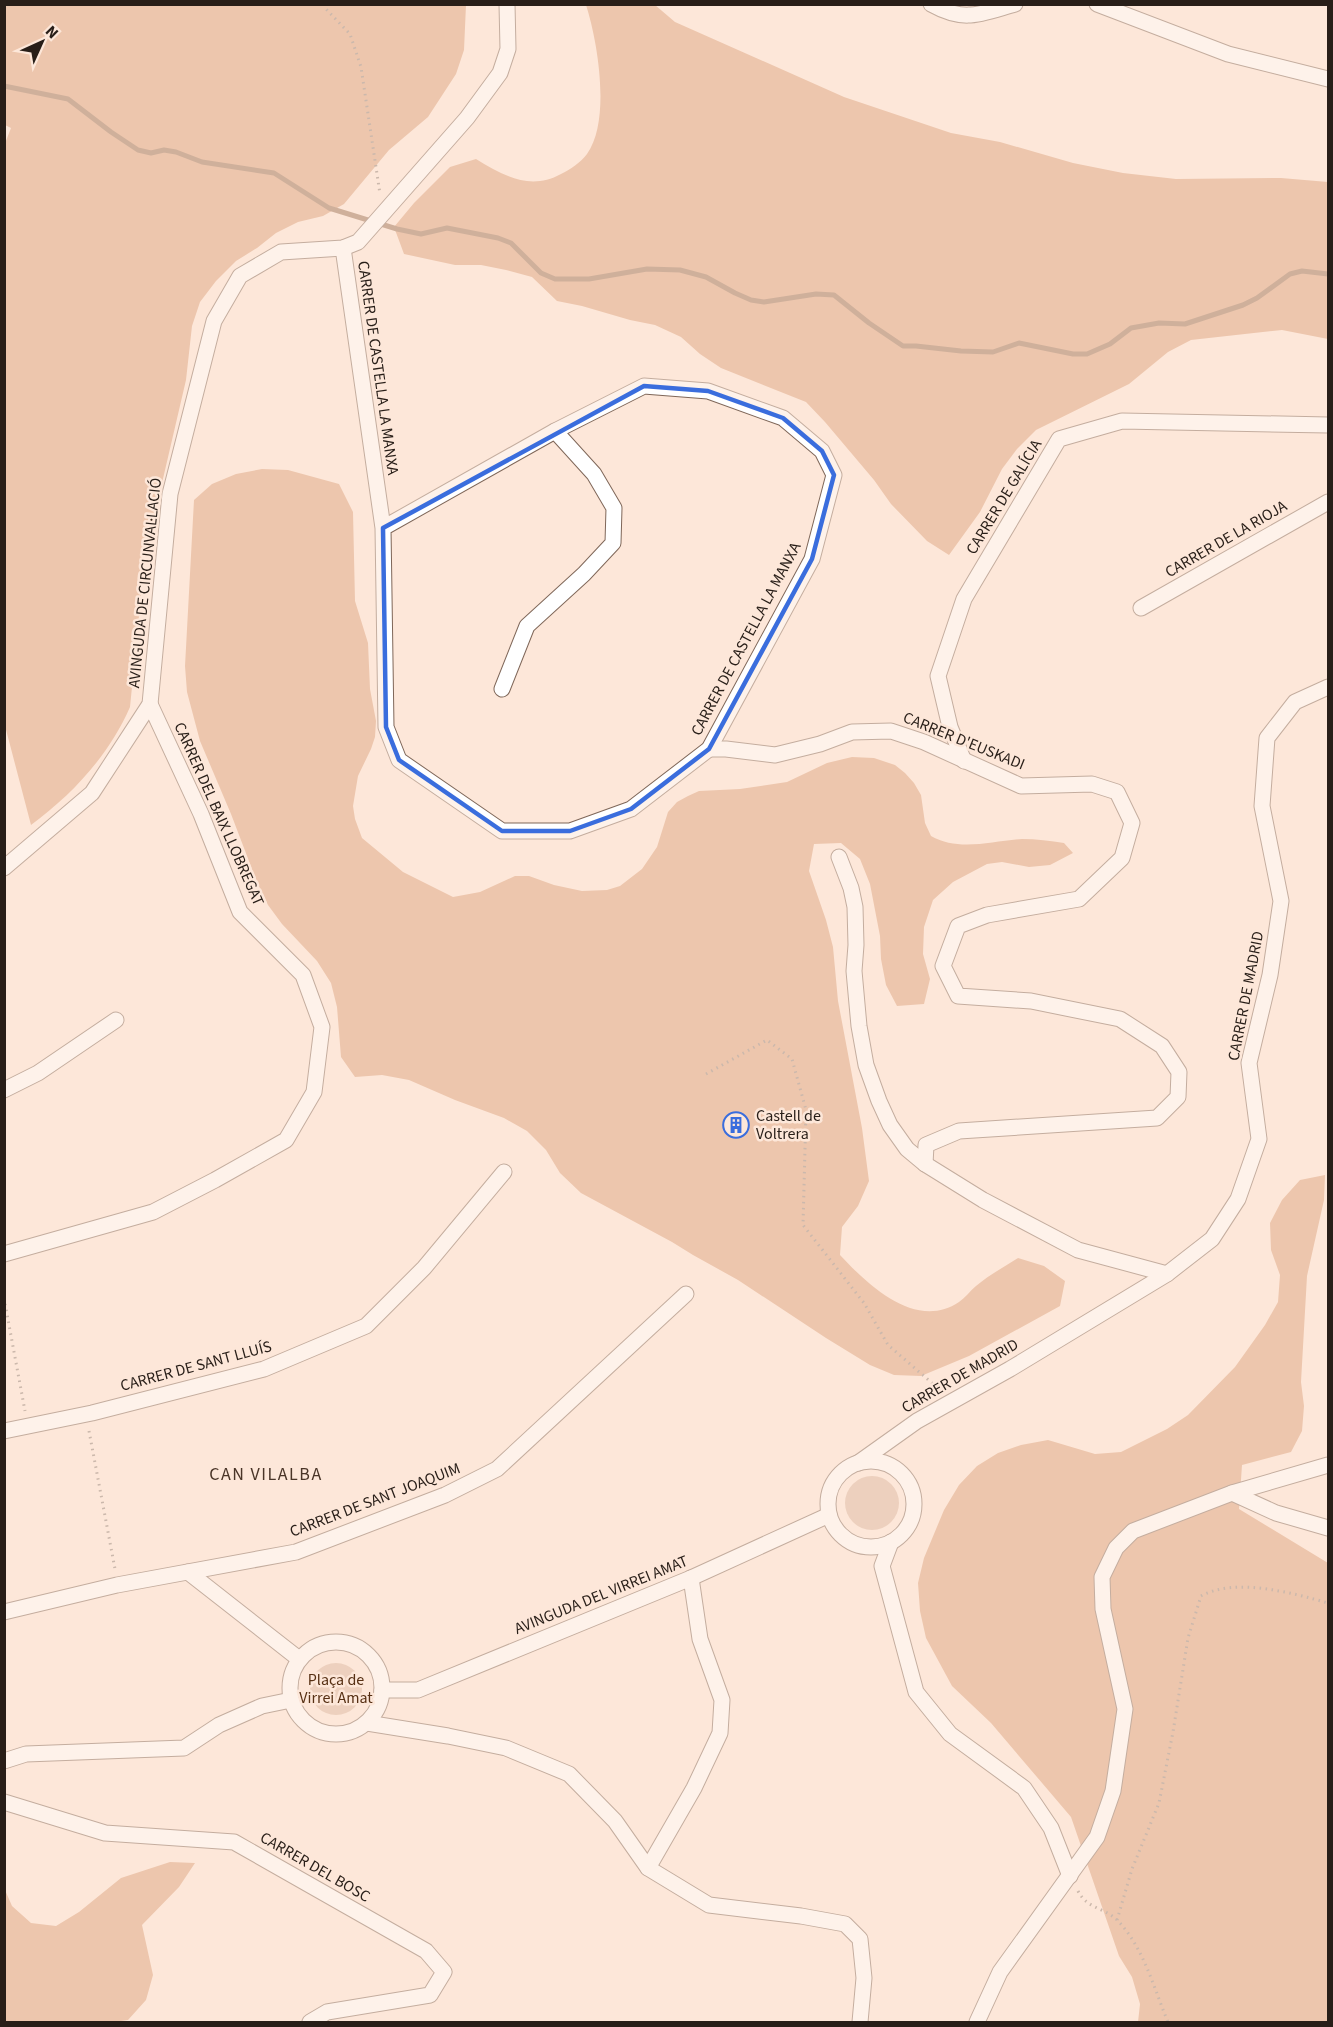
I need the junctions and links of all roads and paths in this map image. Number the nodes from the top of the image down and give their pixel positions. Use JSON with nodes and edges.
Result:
{"nodes":[{"id":1,"x":324,"y":4,"type":"edge"},
{"id":2,"x":507,"y":4,"type":"edge"},
{"id":3,"x":931,"y":4,"type":"edge"},
{"id":4,"x":1015,"y":4,"type":"edge"},
{"id":5,"x":1097,"y":4,"type":"edge"},
{"id":6,"x":1329,"y":79,"type":"edge"},
{"id":7,"x":384,"y":214,"type":"junction"},
{"id":8,"x":343,"y":248,"type":"junction"},
{"id":9,"x":1329,"y":425,"type":"edge"},
{"id":10,"x":555,"y":431,"type":"junction"},
{"id":11,"x":1329,"y":502,"type":"edge"},
{"id":12,"x":383,"y":528,"type":"junction"},
{"id":13,"x":1141,"y":608,"type":"dead end"},
{"id":14,"x":1329,"y":687,"type":"edge"},
{"id":15,"x":502,"y":689,"type":"dead end"},
{"id":16,"x":150,"y":704,"type":"junction"},
{"id":17,"x":710,"y":749,"type":"junction"},
{"id":18,"x":964,"y":761,"type":"junction"},
{"id":19,"x":838,"y":857,"type":"dead end"},
{"id":20,"x":4,"y":868,"type":"edge"},
{"id":21,"x":116,"y":1020,"type":"dead end"},
{"id":22,"x":706,"y":1074,"type":"dead end"},
{"id":23,"x":4,"y":1090,"type":"edge"},
{"id":24,"x":925,"y":1164,"type":"junction"},
{"id":25,"x":504,"y":1172,"type":"dead end"},
{"id":26,"x":4,"y":1254,"type":"edge"},
{"id":27,"x":1167,"y":1274,"type":"junction"},
{"id":28,"x":686,"y":1294,"type":"dead end"},
{"id":29,"x":4,"y":1298,"type":"edge"},
{"id":30,"x":947,"y":1404,"type":"junction"},
{"id":31,"x":84,"y":1415,"type":"junction"},
{"id":32,"x":27,"y":1426,"type":"junction"},
{"id":33,"x":4,"y":1431,"type":"edge"},
{"id":34,"x":858,"y":1462,"type":"junction"},
{"id":35,"x":1329,"y":1465,"type":"edge"},
{"id":36,"x":1232,"y":1493,"type":"junction"},
{"id":37,"x":829,"y":1515,"type":"junction"},
{"id":38,"x":1329,"y":1528,"type":"edge"},
{"id":39,"x":891,"y":1542,"type":"junction"},
{"id":40,"x":188,"y":1572,"type":"junction"},
{"id":41,"x":691,"y":1578,"type":"junction"},
{"id":42,"x":117,"y":1585,"type":"junction"},
{"id":43,"x":1329,"y":1603,"type":"edge"},
{"id":44,"x":4,"y":1612,"type":"edge"},
{"id":45,"x":299,"y":1659,"type":"junction"},
{"id":46,"x":382,"y":1690,"type":"junction"},
{"id":47,"x":291,"y":1700,"type":"junction"},
{"id":48,"x":367,"y":1723,"type":"junction"},
{"id":49,"x":4,"y":1761,"type":"edge"},
{"id":50,"x":4,"y":1802,"type":"edge"},
{"id":51,"x":648,"y":1868,"type":"junction"},
{"id":52,"x":1070,"y":1876,"type":"junction"},
{"id":53,"x":1117,"y":1920,"type":"junction"},
{"id":54,"x":310,"y":2022,"type":"edge"},
{"id":55,"x":860,"y":2022,"type":"edge"},
{"id":56,"x":977,"y":2022,"type":"edge"},
{"id":57,"x":1168,"y":2022,"type":"edge"}],
"edges":[{"from":1,"to":7,"type":"path"},
{"from":2,"to":7,"type":"street"},
{"from":3,"to":4,"type":"street"},
{"from":5,"to":6,"type":"street"},
{"from":7,"to":8,"type":"street"},
{"from":8,"to":12,"type":"street","name":"CARRER DE CASTELLA LA MANXA"},
{"from":8,"to":16,"type":"street","name":"AVINGUDA DE CIRCUNVAL·LACIÓ"},
{"from":9,"to":18,"type":"street","name":"CARRER DE GALÍCIA"},
{"from":10,"to":12,"type":"street","name":"CARRER DE CASTELLA LA MANXA"},
{"from":10,"to":15,"type":"street"},
{"from":10,"to":17,"type":"street","name":"CARRER DE CASTELLA LA MANXA"},
{"from":11,"to":13,"type":"street","name":"CARRER DE LA RIOJA"},
{"from":12,"to":17,"type":"street","name":"CARRER DE CASTELLA LA MANXA"},
{"from":14,"to":27,"type":"street","name":"CARRER DE MADRID"},
{"from":16,"to":20,"type":"street","name":"AVINGUDA DE CIRCUNVAL·LACIÓ"},
{"from":16,"to":26,"type":"street","name":"CARRER DEL BAIX LLOBREGAT"},
{"from":17,"to":18,"type":"street","name":"CARRER D'EUSKADI"},
{"from":18,"to":24,"type":"street","name":"CARRER D'EUSKADI"},
{"from":19,"to":24,"type":"street"},
{"from":21,"to":23,"type":"street"},
{"from":22,"to":30,"type":"path"},
{"from":24,"to":27,"type":"street"},
{"from":25,"to":31,"type":"street","name":"CARRER DE SANT LLUÍS"},
{"from":27,"to":30,"type":"street","name":"CARRER DE MADRID"},
{"from":28,"to":40,"type":"street","name":"CARRER DE SANT JOAQUIM"},
{"from":29,"to":32,"type":"path"},
{"from":30,"to":34,"type":"street","name":"CARRER DE MADRID"},
{"from":31,"to":32,"type":"street","name":"CARRER DE SANT LLUÍS"},
{"from":31,"to":42,"type":"path"},
{"from":32,"to":33,"type":"street","name":"CARRER DE SANT LLUÍS"},
{"from":34,"to":37,"type":"street"},
{"from":34,"to":39,"type":"street"},
{"from":35,"to":36,"type":"street"},
{"from":36,"to":38,"type":"street"},
{"from":36,"to":52,"type":"street"},
{"from":37,"to":39,"type":"street"},
{"from":37,"to":41,"type":"street","name":"AVINGUDA DEL VIRREI AMAT"},
{"from":39,"to":52,"type":"street"},
{"from":40,"to":42,"type":"street","name":"CARRER DE SANT JOAQUIM"},
{"from":40,"to":45,"type":"street"},
{"from":41,"to":46,"type":"street","name":"AVINGUDA DEL VIRREI AMAT"},
{"from":41,"to":51,"type":"street"},
{"from":42,"to":44,"type":"street","name":"CARRER DE SANT JOAQUIM"},
{"from":43,"to":53,"type":"path"},
{"from":45,"to":46,"type":"street"},
{"from":45,"to":47,"type":"street"},
{"from":46,"to":48,"type":"street"},
{"from":47,"to":48,"type":"street"},
{"from":47,"to":49,"type":"street"},
{"from":48,"to":51,"type":"street"},
{"from":50,"to":54,"type":"street","name":"CARRER DEL BOSC"},
{"from":51,"to":55,"type":"street"},
{"from":52,"to":53,"type":"path"},
{"from":52,"to":56,"type":"street"},
{"from":53,"to":57,"type":"path"}]}
